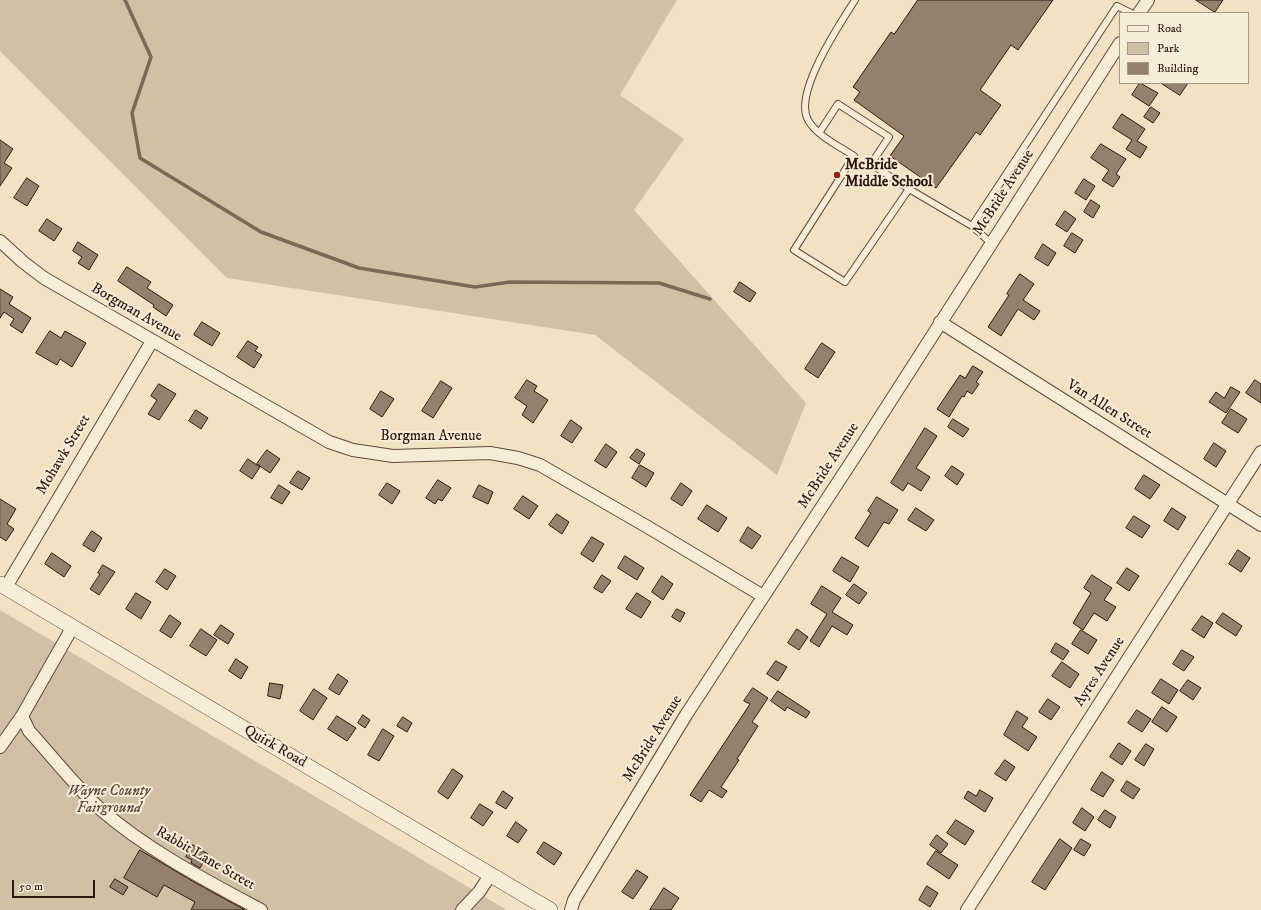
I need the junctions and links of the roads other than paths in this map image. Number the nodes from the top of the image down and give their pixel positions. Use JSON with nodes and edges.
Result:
{"nodes":[{"id":1,"x":855,"y":0,"type":"edge"},
{"id":2,"x":1148,"y":0,"type":"edge"},
{"id":3,"x":1129,"y":12,"type":"edge"},
{"id":4,"x":1140,"y":12,"type":"edge"},
{"id":5,"x":1119,"y":45,"type":"edge"},
{"id":6,"x":819,"y":133,"type":"junction"},
{"id":7,"x":909,"y":189,"type":"junction"},
{"id":8,"x":972,"y":226,"type":"junction"},
{"id":9,"x":0,"y":241,"type":"edge"},
{"id":10,"x":991,"y":243,"type":"junction"},
{"id":11,"x":940,"y":322,"type":"junction"},
{"id":12,"x":152,"y":340,"type":"junction"},
{"id":13,"x":1261,"y":452,"type":"edge"},
{"id":14,"x":1228,"y":504,"type":"junction"},
{"id":15,"x":1261,"y":525,"type":"edge"},
{"id":16,"x":3,"y":585,"type":"edge"},
{"id":17,"x":763,"y":596,"type":"junction"},
{"id":18,"x":72,"y":628,"type":"junction"},
{"id":19,"x":22,"y":716,"type":"junction"},
{"id":20,"x":0,"y":747,"type":"edge"},
{"id":21,"x":491,"y":874,"type":"junction"},
{"id":22,"x":261,"y":910,"type":"edge"},
{"id":23,"x":462,"y":910,"type":"edge"},
{"id":24,"x":550,"y":910,"type":"edge"},
{"id":25,"x":571,"y":910,"type":"edge"},
{"id":26,"x":967,"y":910,"type":"edge"}],
"edges":[{"from":1,"to":6,"type":"lane"},
{"from":2,"to":4,"type":"street"},
{"from":3,"to":8,"type":"lane"},
{"from":5,"to":10,"type":"street","name":"McBride Avenue"},
{"from":6,"to":7,"type":"lane"},
{"from":6,"to":7,"type":"lane"},
{"from":7,"to":8,"type":"lane"},
{"from":8,"to":10,"type":"lane"},
{"from":9,"to":12,"type":"street","name":"Borgman Avenue"},
{"from":10,"to":11,"type":"street","name":"McBride Avenue"},
{"from":11,"to":14,"type":"street","name":"Van Allen Street"},
{"from":11,"to":17,"type":"street","name":"McBride Avenue"},
{"from":12,"to":16,"type":"street","name":"Mohawk Street"},
{"from":12,"to":17,"type":"street","name":"Borgman Avenue"},
{"from":13,"to":14,"type":"street","name":"Ayres Avenue"},
{"from":14,"to":15,"type":"street","name":"Van Allen Street"},
{"from":14,"to":26,"type":"street","name":"Ayres Avenue"},
{"from":16,"to":18,"type":"street","name":"Quirk Road"},
{"from":17,"to":25,"type":"street","name":"McBride Avenue"},
{"from":18,"to":19,"type":"street"},
{"from":18,"to":21,"type":"street","name":"Quirk Road"},
{"from":19,"to":20,"type":"street"},
{"from":19,"to":22,"type":"street","name":"Rabbit Lane Street"},
{"from":21,"to":23,"type":"street"},
{"from":21,"to":24,"type":"street","name":"Quirk Road"}]}
